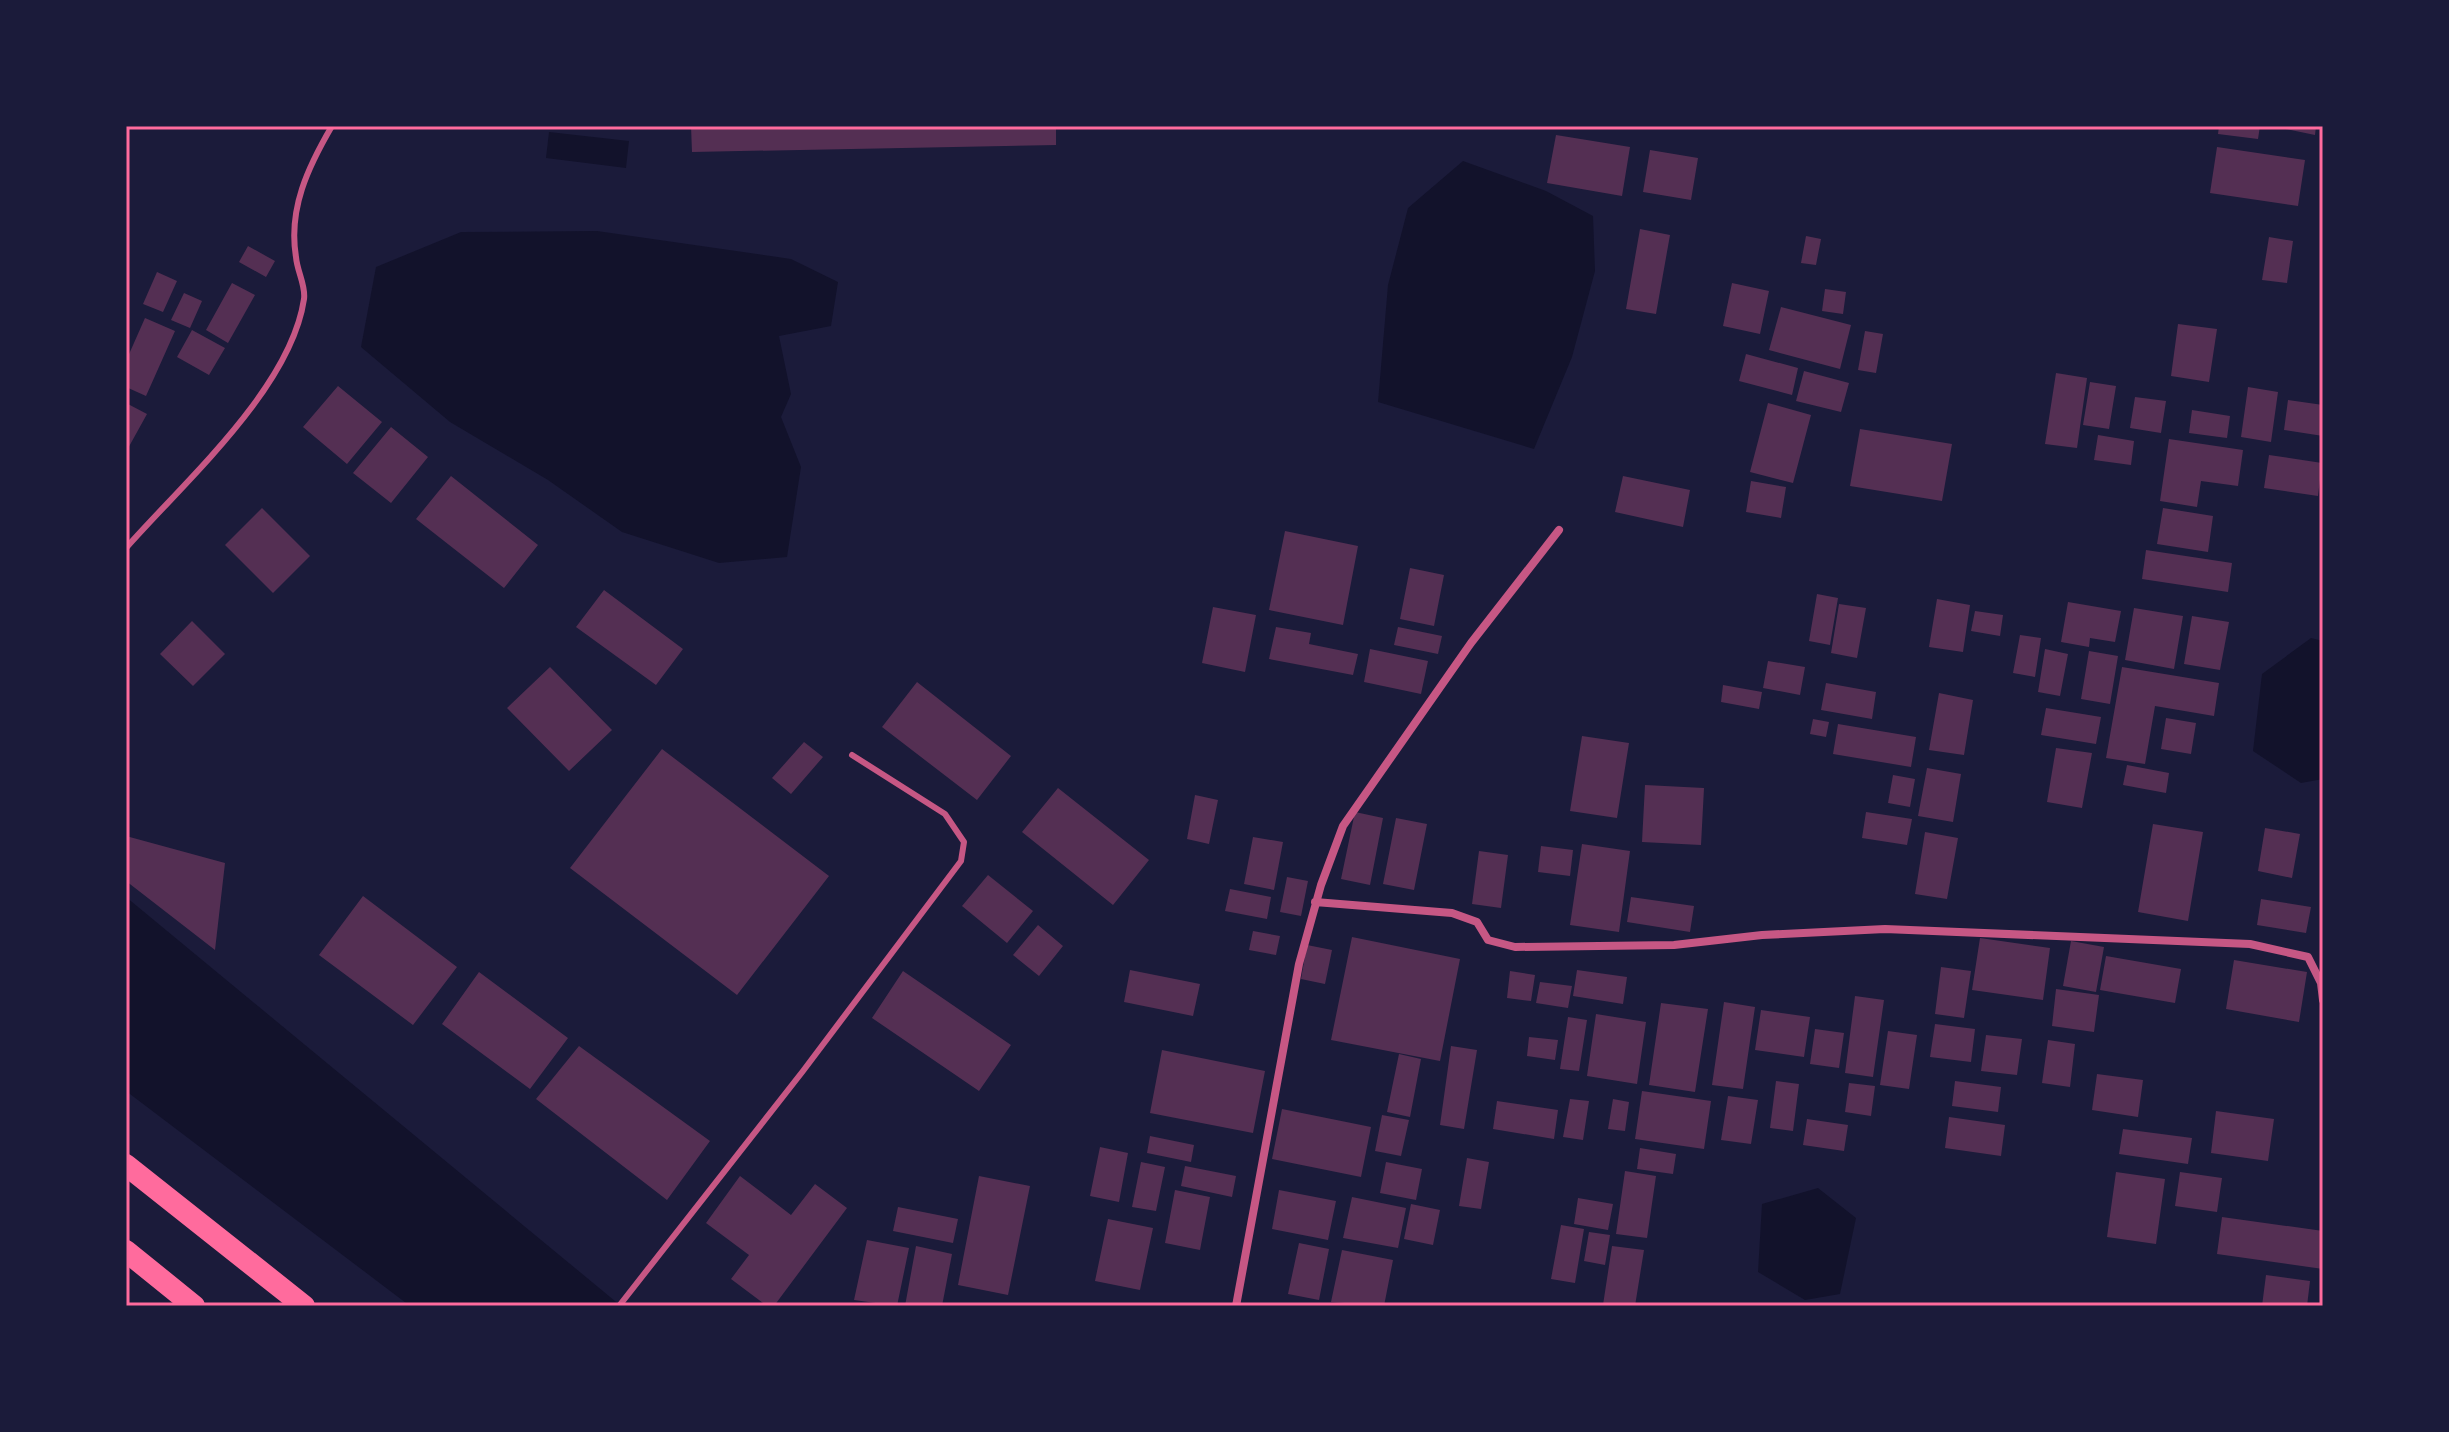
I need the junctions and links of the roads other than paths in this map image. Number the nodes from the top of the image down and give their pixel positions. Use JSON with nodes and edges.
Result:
{"nodes":[{"id":1,"x":332,"y":126,"type":"edge"},
{"id":2,"x":1559,"y":530,"type":"dead end"},
{"id":3,"x":126,"y":548,"type":"edge"},
{"id":4,"x":852,"y":755,"type":"dead end"},
{"id":5,"x":1315,"y":902,"type":"junction"},
{"id":6,"x":2323,"y":1000,"type":"edge"},
{"id":7,"x":126,"y":1165,"type":"edge"},
{"id":8,"x":126,"y":1251,"type":"edge"},
{"id":9,"x":194,"y":1306,"type":"edge"},
{"id":10,"x":304,"y":1306,"type":"edge"},
{"id":11,"x":619,"y":1306,"type":"edge"},
{"id":12,"x":1236,"y":1306,"type":"edge"}],
"edges":[{"from":1,"to":3,"type":"lane"},
{"from":2,"to":5,"type":"street"},
{"from":4,"to":11,"type":"lane"},
{"from":5,"to":6,"type":"street"},
{"from":5,"to":12,"type":"street"},
{"from":7,"to":10,"type":"highway"},
{"from":8,"to":9,"type":"highway"}]}
